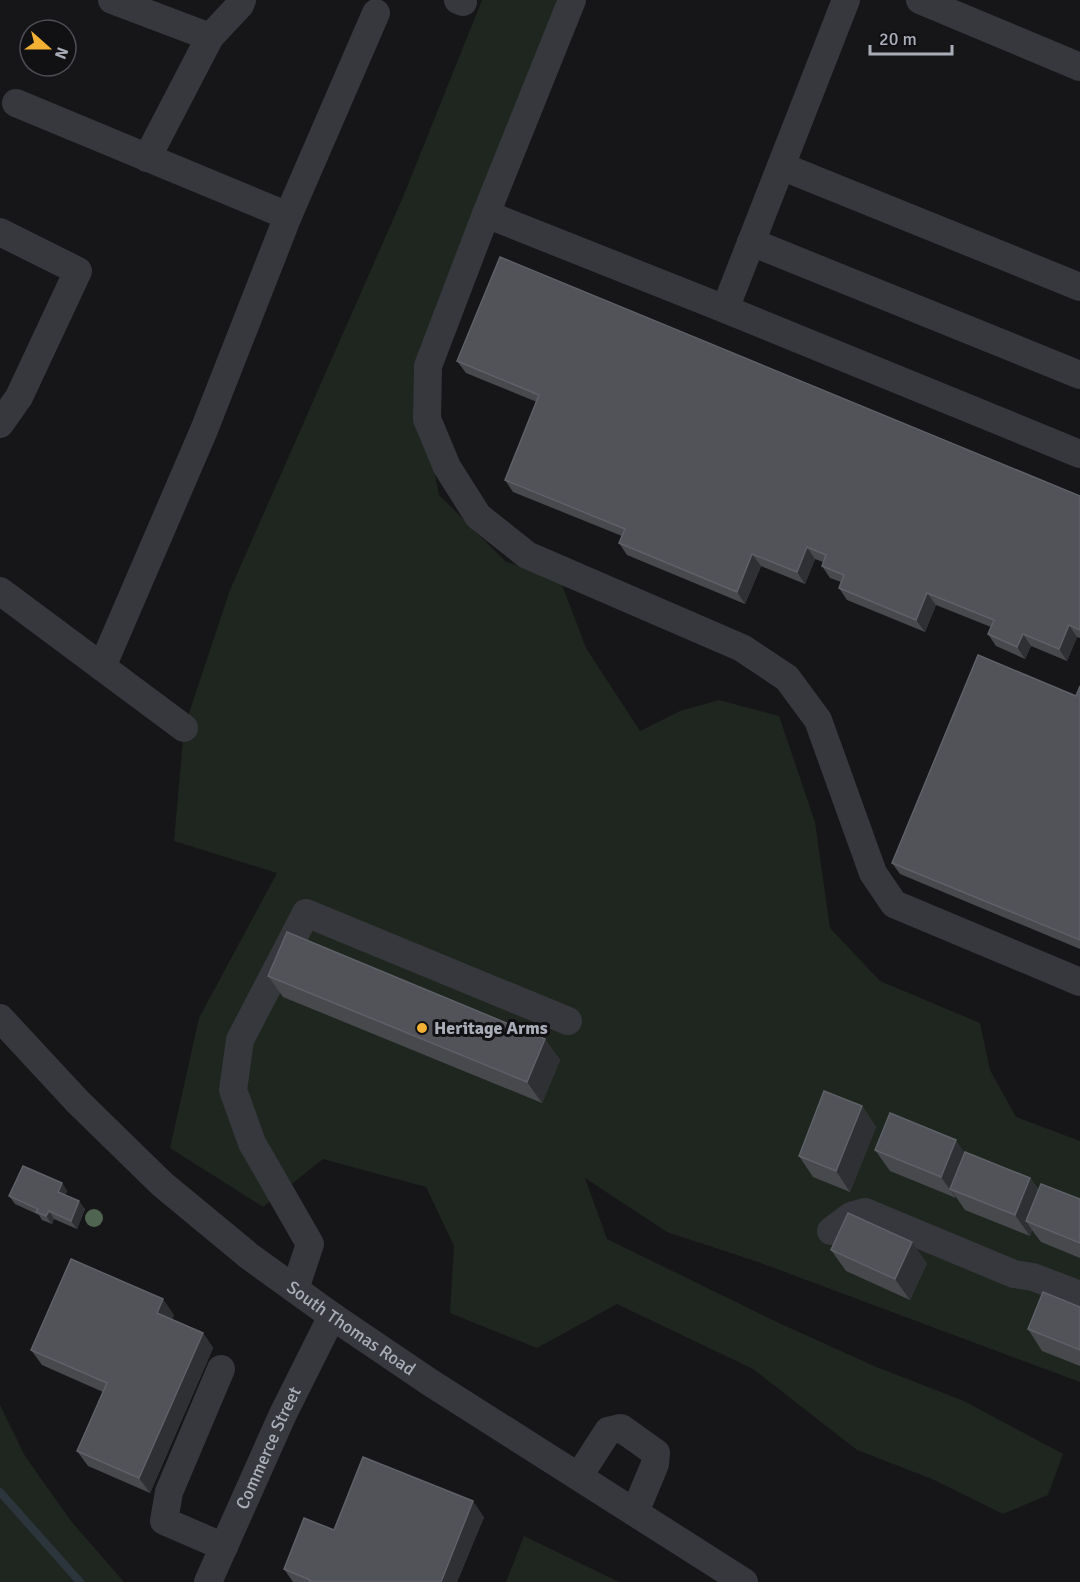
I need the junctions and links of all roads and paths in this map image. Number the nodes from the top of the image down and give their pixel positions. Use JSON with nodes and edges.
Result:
{"nodes":[{"id":1,"x":112,"y":0,"type":"edge"},
{"id":2,"x":242,"y":0,"type":"edge"},
{"id":3,"x":572,"y":0,"type":"edge"},
{"id":4,"x":846,"y":0,"type":"edge"},
{"id":5,"x":920,"y":0,"type":"edge"},
{"id":6,"x":376,"y":13,"type":"dead end"},
{"id":7,"x":210,"y":37,"type":"junction"},
{"id":8,"x":1080,"y":67,"type":"edge"},
{"id":9,"x":16,"y":103,"type":"dead end"},
{"id":10,"x":147,"y":158,"type":"junction"},
{"id":11,"x":781,"y":166,"type":"junction"},
{"id":12,"x":486,"y":214,"type":"junction"},
{"id":13,"x":288,"y":216,"type":"junction"},
{"id":14,"x":0,"y":232,"type":"edge"},
{"id":15,"x":751,"y":242,"type":"junction"},
{"id":16,"x":1080,"y":287,"type":"edge"},
{"id":17,"x":725,"y":309,"type":"junction"},
{"id":18,"x":1080,"y":375,"type":"edge"},
{"id":19,"x":10,"y":391,"type":"edge"},
{"id":20,"x":0,"y":424,"type":"edge"},
{"id":21,"x":1080,"y":454,"type":"edge"},
{"id":22,"x":0,"y":591,"type":"edge"},
{"id":23,"x":102,"y":667,"type":"junction"},
{"id":24,"x":184,"y":728,"type":"dead end"},
{"id":25,"x":1080,"y":982,"type":"edge"},
{"id":26,"x":568,"y":1021,"type":"dead end"},
{"id":27,"x":2,"y":1026,"type":"edge"},
{"id":28,"x":831,"y":1231,"type":"dead end"},
{"id":29,"x":295,"y":1289,"type":"junction"},
{"id":30,"x":1080,"y":1295,"type":"edge"},
{"id":31,"x":332,"y":1316,"type":"junction"},
{"id":32,"x":220,"y":1369,"type":"dead end"},
{"id":33,"x":579,"y":1476,"type":"junction"},
{"id":34,"x":635,"y":1512,"type":"junction"},
{"id":35,"x":224,"y":1547,"type":"junction"},
{"id":36,"x":208,"y":1582,"type":"edge"},
{"id":37,"x":744,"y":1582,"type":"edge"}],
"edges":[{"from":1,"to":7,"type":"street"},
{"from":2,"to":7,"type":"street"},
{"from":3,"to":12,"type":"street"},
{"from":4,"to":11,"type":"street"},
{"from":5,"to":8,"type":"street"},
{"from":6,"to":13,"type":"street"},
{"from":7,"to":10,"type":"street"},
{"from":9,"to":10,"type":"street"},
{"from":10,"to":13,"type":"street"},
{"from":11,"to":15,"type":"street"},
{"from":11,"to":16,"type":"street"},
{"from":12,"to":17,"type":"street"},
{"from":12,"to":25,"type":"street"},
{"from":13,"to":23,"type":"street"},
{"from":14,"to":19,"type":"street"},
{"from":15,"to":17,"type":"street"},
{"from":15,"to":18,"type":"street"},
{"from":17,"to":21,"type":"street"},
{"from":19,"to":20,"type":"street"},
{"from":22,"to":23,"type":"street"},
{"from":23,"to":24,"type":"street"},
{"from":26,"to":29,"type":"street"},
{"from":27,"to":29,"type":"street","name":"South Thomas Road"},
{"from":28,"to":30,"type":"street"},
{"from":29,"to":31,"type":"street","name":"South Thomas Road"},
{"from":31,"to":33,"type":"street","name":"South Thomas Road"},
{"from":31,"to":35,"type":"street","name":"Commerce Street"},
{"from":32,"to":35,"type":"street"},
{"from":33,"to":34,"type":"street","name":"South Thomas Road"},
{"from":33,"to":34,"type":"street"},
{"from":34,"to":37,"type":"street","name":"South Thomas Road"},
{"from":35,"to":36,"type":"street","name":"Commerce Street"}]}
